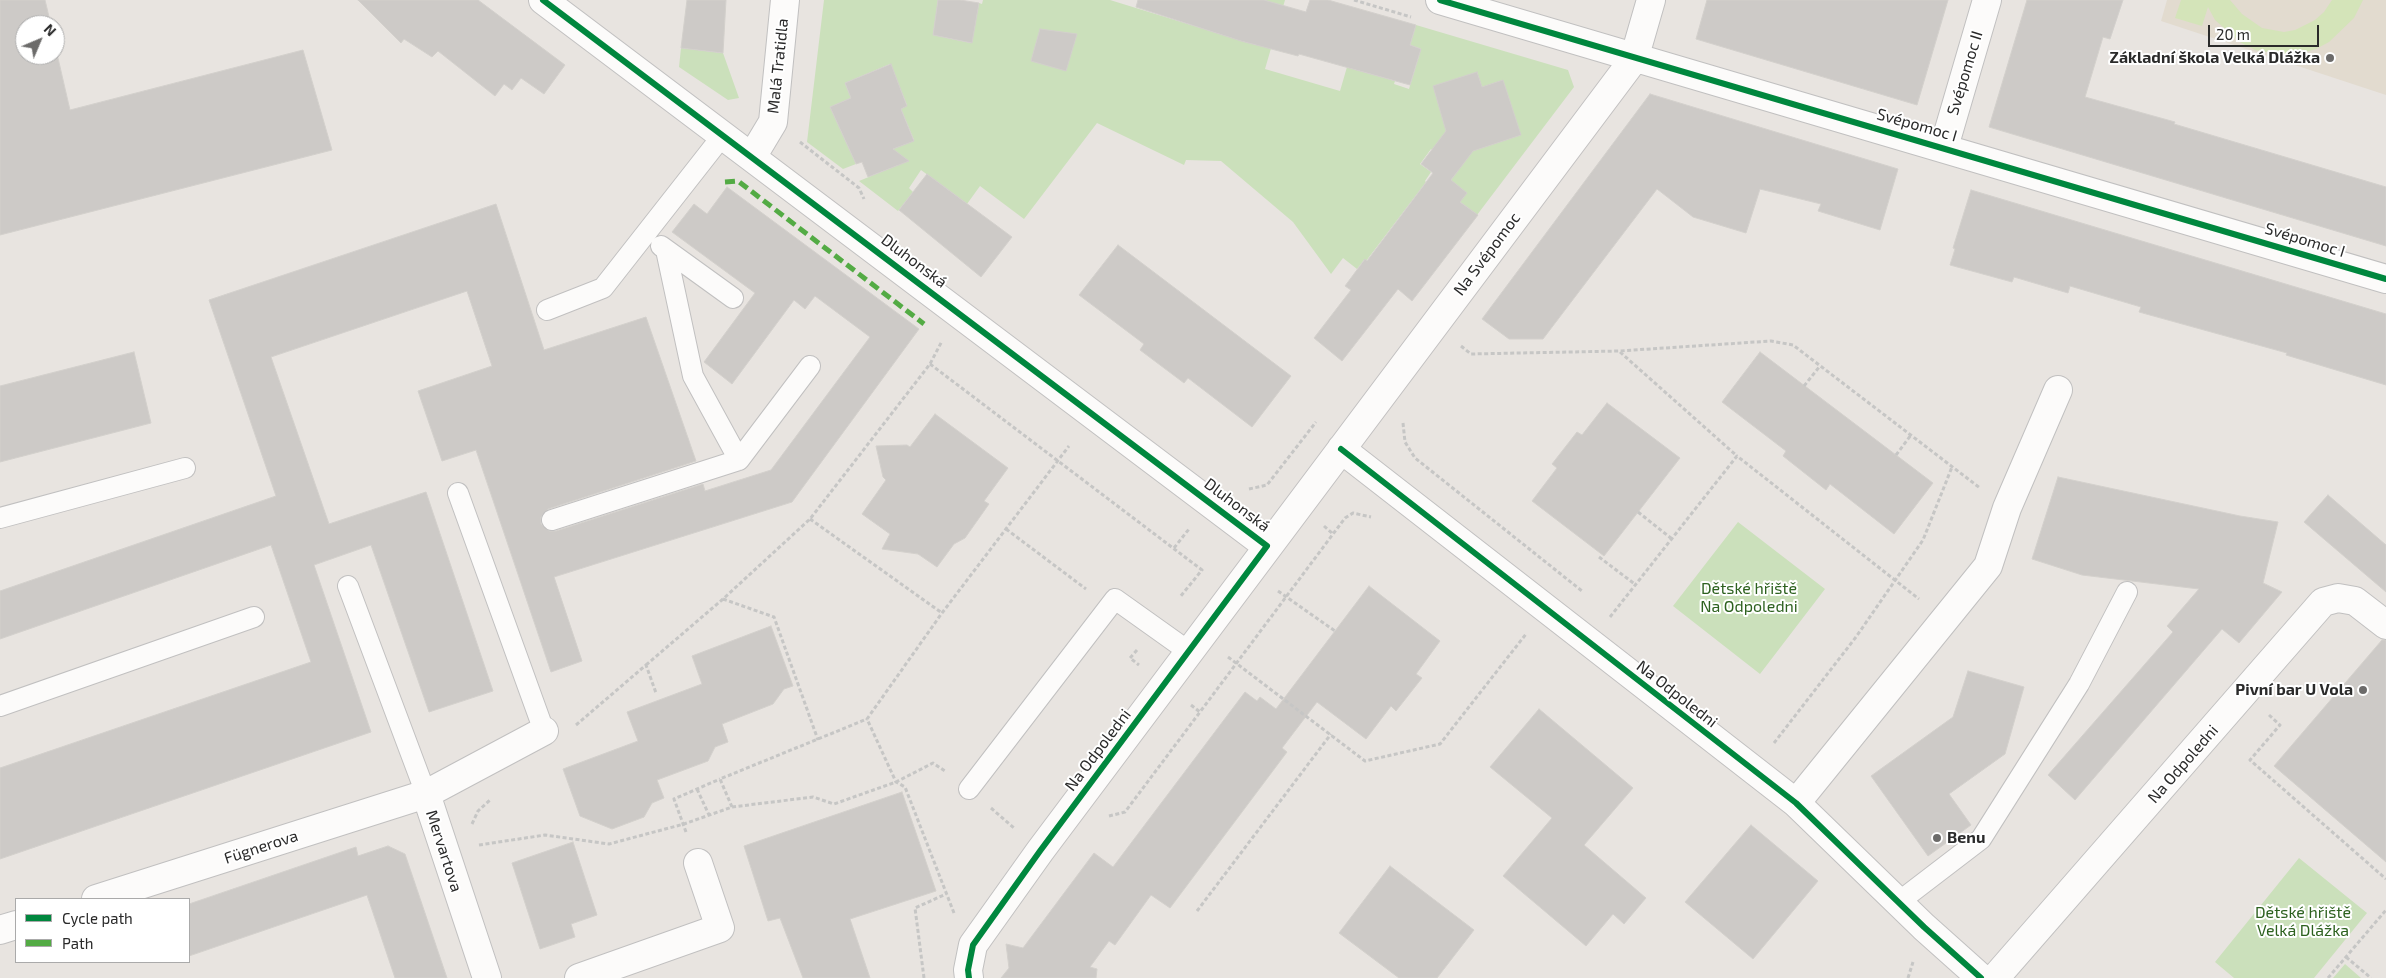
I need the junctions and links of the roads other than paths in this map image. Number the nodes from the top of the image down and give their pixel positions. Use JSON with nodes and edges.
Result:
{"nodes":[{"id":1,"x":543,"y":0,"type":"edge"},
{"id":2,"x":785,"y":0,"type":"edge"},
{"id":3,"x":1440,"y":0,"type":"edge"},
{"id":4,"x":1651,"y":0,"type":"edge"},
{"id":5,"x":1988,"y":0,"type":"edge"},
{"id":6,"x":1634,"y":59,"type":"junction"},
{"id":7,"x":723,"y":135,"type":"junction"},
{"id":8,"x":1944,"y":147,"type":"junction"},
{"id":9,"x":752,"y":157,"type":"junction"},
{"id":10,"x":645,"y":235,"type":"junction"},
{"id":11,"x":666,"y":250,"type":"junction"},
{"id":12,"x":2386,"y":278,"type":"edge"},
{"id":13,"x":733,"y":298,"type":"dead end"},
{"id":14,"x":547,"y":310,"type":"dead end"},
{"id":15,"x":810,"y":366,"type":"dead end"},
{"id":16,"x":2058,"y":390,"type":"dead end"},
{"id":17,"x":1341,"y":449,"type":"junction"},
{"id":18,"x":739,"y":460,"type":"junction"},
{"id":19,"x":185,"y":468,"type":"dead end"},
{"id":20,"x":458,"y":493,"type":"dead end"},
{"id":21,"x":0,"y":518,"type":"edge"},
{"id":22,"x":552,"y":520,"type":"dead end"},
{"id":23,"x":1267,"y":546,"type":"junction"},
{"id":24,"x":348,"y":586,"type":"dead end"},
{"id":25,"x":2127,"y":592,"type":"dead end"},
{"id":26,"x":254,"y":617,"type":"dead end"},
{"id":27,"x":2386,"y":625,"type":"edge"},
{"id":28,"x":1194,"y":643,"type":"junction"},
{"id":29,"x":0,"y":706,"type":"edge"},
{"id":30,"x":544,"y":731,"type":"joint"},
{"id":31,"x":969,"y":790,"type":"road end"},
{"id":32,"x":426,"y":794,"type":"junction"},
{"id":33,"x":1796,"y":803,"type":"junction"},
{"id":34,"x":698,"y":863,"type":"dead end"},
{"id":35,"x":99,"y":898,"type":"edge"},
{"id":36,"x":1900,"y":901,"type":"junction"},
{"id":37,"x":15,"y":924,"type":"edge"},
{"id":38,"x":0,"y":930,"type":"edge"},
{"id":39,"x":486,"y":978,"type":"edge"},
{"id":40,"x":578,"y":978,"type":"edge"},
{"id":41,"x":969,"y":978,"type":"edge"},
{"id":42,"x":1981,"y":978,"type":"edge"},
{"id":43,"x":1995,"y":978,"type":"edge"}],
"edges":[{"from":1,"to":7,"type":"street","name":"Dluhonská"},
{"from":2,"to":9,"type":"street","name":"Malá Tratidla"},
{"from":3,"to":6,"type":"street","name":"Svépomoc I"},
{"from":4,"to":6,"type":"street"},
{"from":5,"to":8,"type":"street","name":"Svépomoc II"},
{"from":6,"to":8,"type":"street","name":"Svépomoc I"},
{"from":6,"to":17,"type":"street","name":"Na Svépomoc"},
{"from":7,"to":9,"type":"street","name":"Dluhonská"},
{"from":7,"to":10,"type":"lane"},
{"from":8,"to":12,"type":"street","name":"Svépomoc I"},
{"from":9,"to":23,"type":"street","name":"Dluhonská"},
{"from":10,"to":11,"type":"lane"},
{"from":10,"to":14,"type":"lane"},
{"from":11,"to":13,"type":"lane"},
{"from":11,"to":18,"type":"lane"},
{"from":15,"to":18,"type":"lane"},
{"from":16,"to":33,"type":"street"},
{"from":17,"to":23,"type":"street","name":"Na Odpoledni"},
{"from":17,"to":33,"type":"street","name":"Na Odpoledni"},
{"from":18,"to":22,"type":"lane"},
{"from":19,"to":21,"type":"lane"},
{"from":20,"to":30,"type":"lane"},
{"from":23,"to":28,"type":"street","name":"Na Odpoledni"},
{"from":24,"to":32,"type":"lane"},
{"from":25,"to":36,"type":"lane"},
{"from":26,"to":29,"type":"lane"},
{"from":27,"to":43,"type":"street","name":"Na Odpoledni"},
{"from":28,"to":31,"type":"lane"},
{"from":28,"to":41,"type":"street","name":"Na Odpoledni"},
{"from":30,"to":32,"type":"street","name":"Mervartova"},
{"from":32,"to":35,"type":"street","name":"Fügnerova"},
{"from":32,"to":39,"type":"street","name":"Mervartova"},
{"from":33,"to":36,"type":"street","name":"Na Odpoledni"},
{"from":34,"to":40,"type":"street"},
{"from":36,"to":42,"type":"street","name":"Na Odpoledni"},
{"from":37,"to":38,"type":"street"}]}
